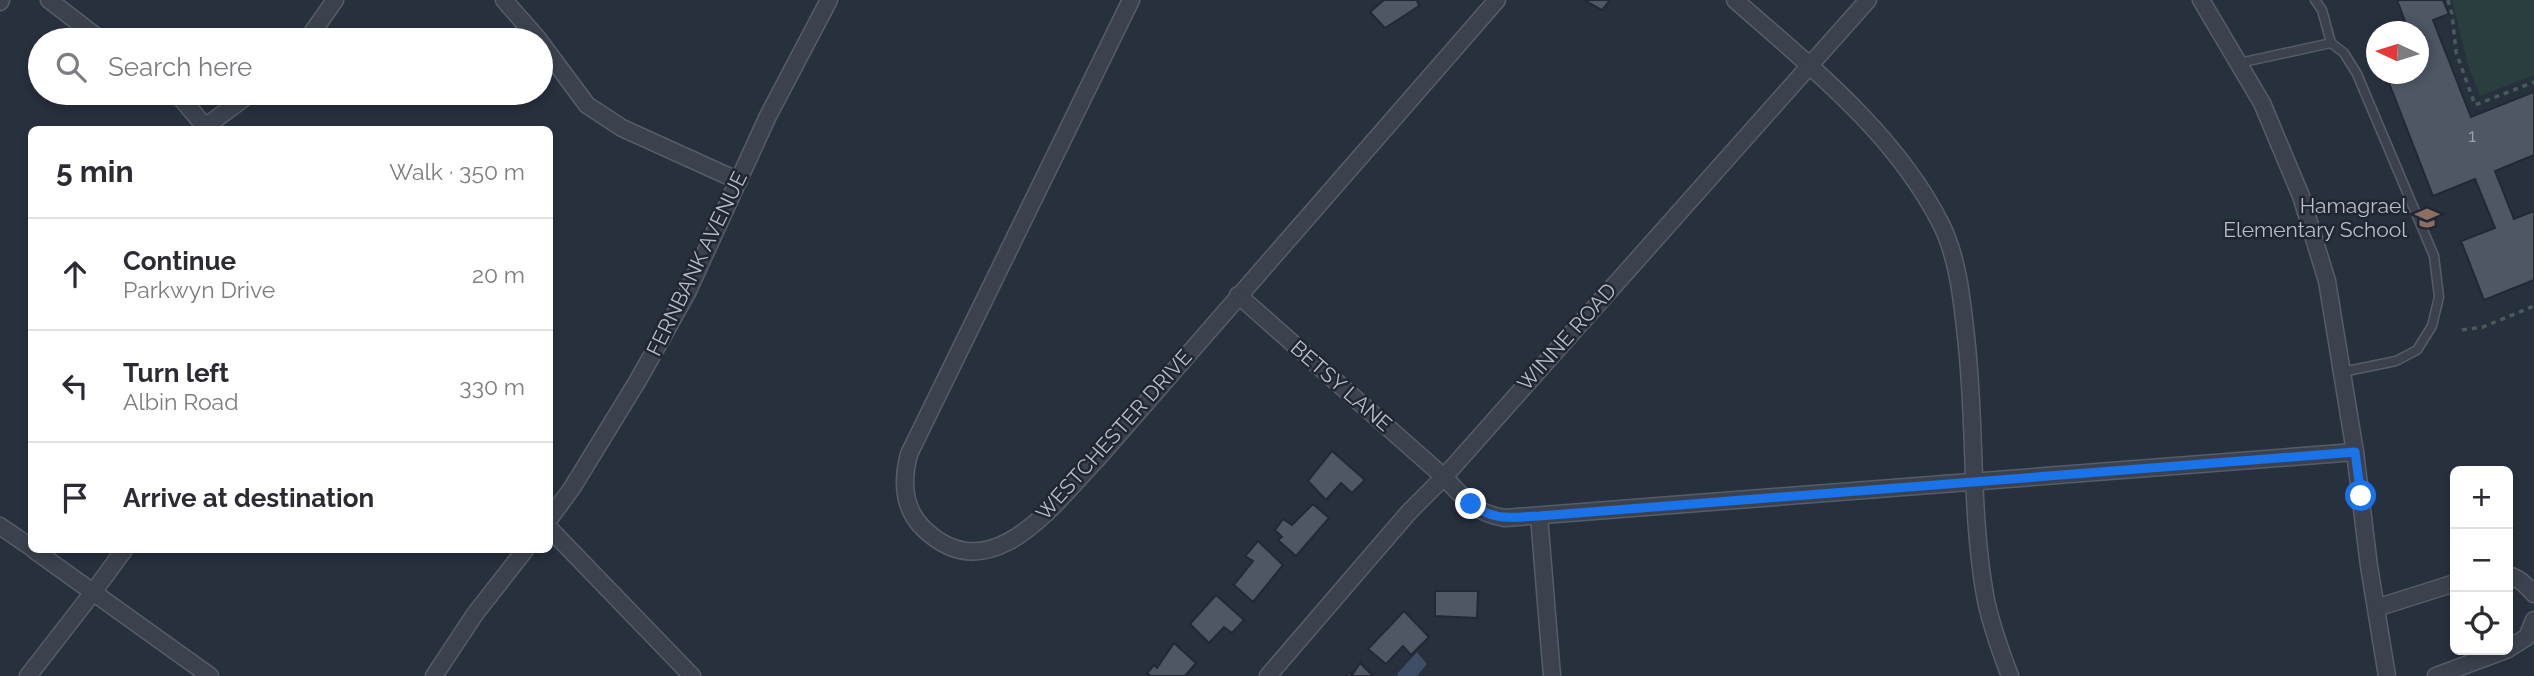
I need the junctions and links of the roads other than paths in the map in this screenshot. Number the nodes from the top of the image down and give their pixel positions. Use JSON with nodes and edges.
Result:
{"nodes":[{"id":1,"x":49,"y":0,"type":"edge"},
{"id":2,"x":335,"y":0,"type":"edge"},
{"id":3,"x":504,"y":0,"type":"edge"},
{"id":4,"x":830,"y":0,"type":"edge"},
{"id":5,"x":1131,"y":0,"type":"edge"},
{"id":6,"x":1497,"y":0,"type":"edge"},
{"id":7,"x":1735,"y":0,"type":"edge"},
{"id":8,"x":1868,"y":0,"type":"edge"},
{"id":9,"x":2200,"y":0,"type":"edge"},
{"id":10,"x":2315,"y":0,"type":"edge"},
{"id":11,"x":85,"y":28,"type":"edge"},
{"id":12,"x":315,"y":28,"type":"edge"},
{"id":13,"x":529,"y":28,"type":"edge"},
{"id":14,"x":2331,"y":43,"type":"junction"},
{"id":15,"x":553,"y":59,"type":"edge"},
{"id":16,"x":2239,"y":63,"type":"junction"},
{"id":17,"x":1808,"y":65,"type":"junction"},
{"id":18,"x":187,"y":105,"type":"edge"},
{"id":19,"x":236,"y":105,"type":"edge"},
{"id":20,"x":204,"y":126,"type":"edge"},
{"id":21,"x":209,"y":126,"type":"edge"},
{"id":22,"x":739,"y":181,"type":"junction"},
{"id":23,"x":1238,"y":295,"type":"junction"},
{"id":24,"x":2342,"y":372,"type":"junction"},
{"id":25,"x":2355,"y":452,"type":"junction"},
{"id":26,"x":1444,"y":477,"type":"junction"},
{"id":27,"x":1975,"y":480,"type":"junction"},
{"id":28,"x":553,"y":515,"type":"edge"},
{"id":29,"x":1539,"y":516,"type":"junction"},
{"id":30,"x":0,"y":526,"type":"edge"},
{"id":31,"x":553,"y":532,"type":"edge"},
{"id":32,"x":28,"y":546,"type":"edge"},
{"id":33,"x":39,"y":553,"type":"edge"},
{"id":34,"x":122,"y":553,"type":"edge"},
{"id":35,"x":523,"y":553,"type":"edge"},
{"id":36,"x":2513,"y":576,"type":"edge"},
{"id":37,"x":2450,"y":585,"type":"edge"},
{"id":38,"x":94,"y":592,"type":"junction"},
{"id":39,"x":2534,"y":594,"type":"edge"},
{"id":40,"x":2376,"y":608,"type":"junction"},
{"id":41,"x":2534,"y":620,"type":"edge"},
{"id":42,"x":2513,"y":645,"type":"edge"},
{"id":43,"x":2491,"y":655,"type":"edge"},
{"id":44,"x":28,"y":676,"type":"edge"},
{"id":45,"x":210,"y":676,"type":"edge"},
{"id":46,"x":434,"y":676,"type":"edge"},
{"id":47,"x":692,"y":676,"type":"edge"},
{"id":48,"x":1268,"y":676,"type":"edge"},
{"id":49,"x":1552,"y":676,"type":"edge"},
{"id":50,"x":2010,"y":676,"type":"edge"},
{"id":51,"x":2387,"y":676,"type":"edge"},
{"id":52,"x":2436,"y":676,"type":"edge"}],
"edges":[{"from":1,"to":11,"type":"street"},
{"from":2,"to":12,"type":"street"},
{"from":3,"to":13,"type":"street"},
{"from":4,"to":22,"type":"street","name":"FERNBANK AVENUE"},
{"from":5,"to":23,"type":"street","name":"WESTCHESTER DRIVE"},
{"from":6,"to":23,"type":"street","name":"WESTCHESTER DRIVE"},
{"from":7,"to":17,"type":"street"},
{"from":8,"to":17,"type":"street","name":"WINNE ROAD"},
{"from":9,"to":16,"type":"street"},
{"from":10,"to":14,"type":"lane"},
{"from":14,"to":16,"type":"lane"},
{"from":14,"to":24,"type":"lane"},
{"from":15,"to":22,"type":"street"},
{"from":16,"to":24,"type":"street"},
{"from":17,"to":26,"type":"street","name":"WINNE ROAD"},
{"from":17,"to":27,"type":"street"},
{"from":18,"to":20,"type":"street"},
{"from":19,"to":21,"type":"street"},
{"from":22,"to":28,"type":"street","name":"FERNBANK AVENUE"},
{"from":23,"to":26,"type":"street","name":"BETSY LANE"},
{"from":24,"to":25,"type":"street"},
{"from":25,"to":27,"type":"street","name":"BETSY LANE"},
{"from":25,"to":40,"type":"street"},
{"from":26,"to":29,"type":"street","name":"BETSY LANE"},
{"from":26,"to":48,"type":"street","name":"WINNE ROAD"},
{"from":27,"to":29,"type":"street","name":"BETSY LANE"},
{"from":27,"to":50,"type":"street"},
{"from":29,"to":49,"type":"street"},
{"from":30,"to":32,"type":"street"},
{"from":31,"to":47,"type":"street"},
{"from":33,"to":38,"type":"street"},
{"from":34,"to":38,"type":"street"},
{"from":35,"to":46,"type":"street"},
{"from":36,"to":39,"type":"street"},
{"from":37,"to":40,"type":"street"},
{"from":38,"to":44,"type":"street"},
{"from":38,"to":45,"type":"street"},
{"from":40,"to":51,"type":"street"},
{"from":41,"to":42,"type":"street"},
{"from":43,"to":52,"type":"street"}]}
